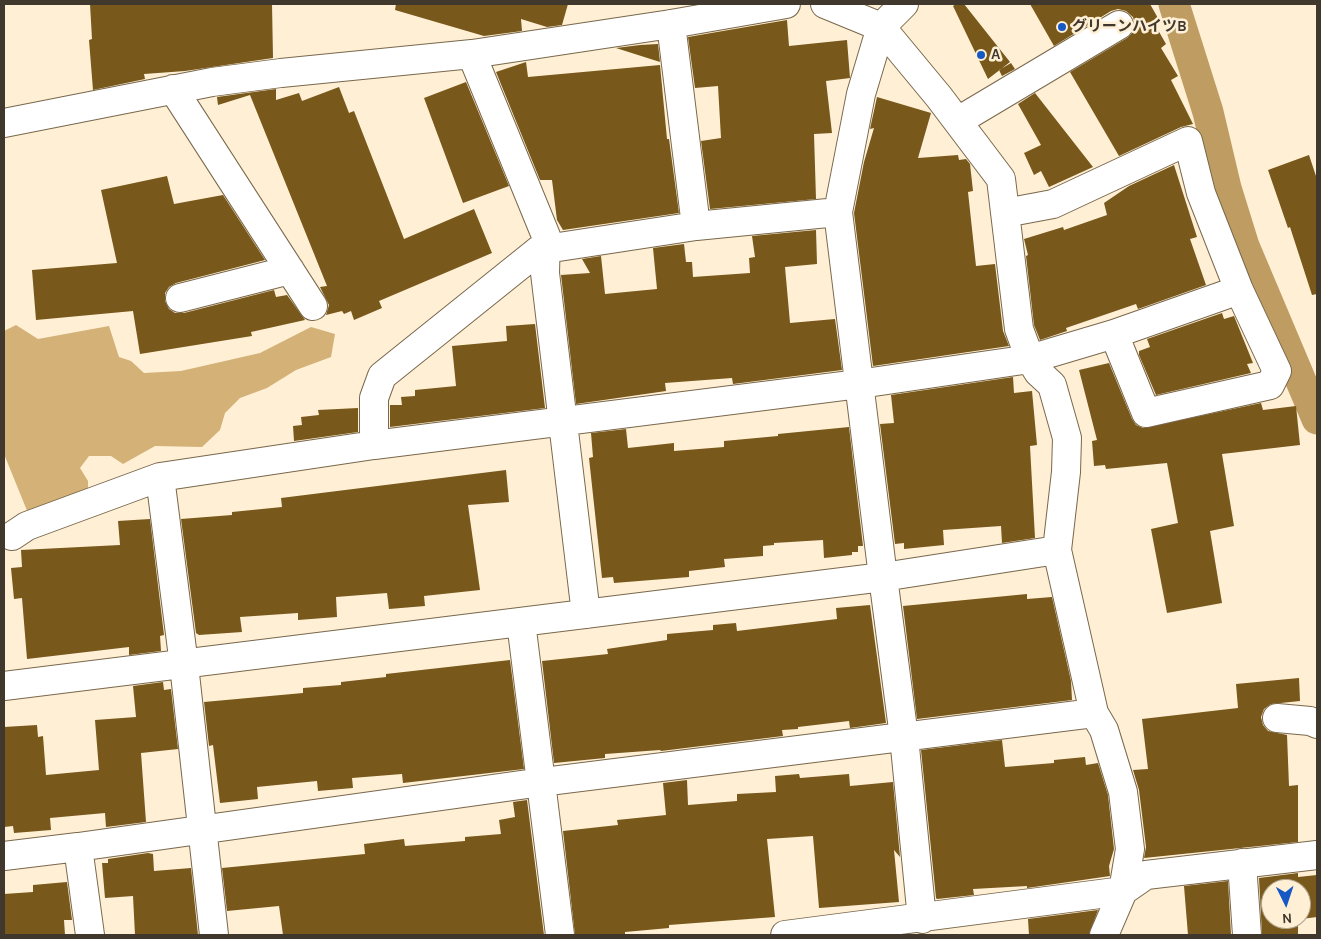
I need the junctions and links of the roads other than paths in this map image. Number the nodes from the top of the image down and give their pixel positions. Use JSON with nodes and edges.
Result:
{"nodes":[{"id":1,"x":786,"y":4,"type":"edge"},
{"id":2,"x":826,"y":4,"type":"edge"},
{"id":3,"x":904,"y":4,"type":"edge"},
{"id":4,"x":671,"y":24,"type":"junction"},
{"id":5,"x":1118,"y":25,"type":"dead end"},
{"id":6,"x":881,"y":27,"type":"junction"},
{"id":7,"x":476,"y":65,"type":"dead end"},
{"id":8,"x":173,"y":89,"type":"junction"},
{"id":9,"x":958,"y":121,"type":"junction"},
{"id":10,"x":4,"y":123,"type":"edge"},
{"id":11,"x":838,"y":212,"type":"junction"},
{"id":12,"x":1005,"y":213,"type":"junction"},
{"id":13,"x":696,"y":226,"type":"junction"},
{"id":14,"x":546,"y":249,"type":"junction"},
{"id":15,"x":290,"y":270,"type":"junction"},
{"id":16,"x":1240,"y":290,"type":"junction"},
{"id":17,"x":180,"y":298,"type":"dead end"},
{"id":18,"x":313,"y":306,"type":"dead end"},
{"id":19,"x":1114,"y":334,"type":"junction"},
{"id":20,"x":1030,"y":359,"type":"junction"},
{"id":21,"x":859,"y":384,"type":"junction"},
{"id":22,"x":563,"y":423,"type":"junction"},
{"id":23,"x":374,"y":445,"type":"junction"},
{"id":24,"x":160,"y":477,"type":"junction"},
{"id":25,"x":12,"y":536,"type":"dead end"},
{"id":26,"x":1058,"y":550,"type":"junction"},
{"id":27,"x":883,"y":577,"type":"junction"},
{"id":28,"x":586,"y":614,"type":"junction"},
{"id":29,"x":521,"y":622,"type":"junction"},
{"id":30,"x":184,"y":665,"type":"junction"},
{"id":31,"x":4,"y":686,"type":"edge"},
{"id":32,"x":1094,"y":713,"type":"junction"},
{"id":33,"x":1278,"y":718,"type":"dead end"},
{"id":34,"x":1317,"y":724,"type":"edge"},
{"id":35,"x":904,"y":737,"type":"junction"},
{"id":36,"x":542,"y":782,"type":"junction"},
{"id":37,"x":200,"y":830,"type":"junction"},
{"id":38,"x":78,"y":846,"type":"junction"},
{"id":39,"x":1317,"y":855,"type":"edge"},
{"id":40,"x":4,"y":856,"type":"edge"},
{"id":41,"x":1242,"y":862,"type":"junction"},
{"id":42,"x":1123,"y":891,"type":"junction"},
{"id":43,"x":922,"y":919,"type":"junction"},
{"id":44,"x":90,"y":935,"type":"edge"},
{"id":45,"x":214,"y":935,"type":"edge"},
{"id":46,"x":560,"y":935,"type":"edge"},
{"id":47,"x":785,"y":935,"type":"edge"},
{"id":48,"x":1104,"y":935,"type":"edge"},
{"id":49,"x":1247,"y":935,"type":"edge"}],
"edges":[{"from":1,"to":4,"type":"street"},
{"from":2,"to":6,"type":"street"},
{"from":3,"to":6,"type":"street"},
{"from":4,"to":8,"type":"street"},
{"from":4,"to":13,"type":"street"},
{"from":5,"to":9,"type":"street"},
{"from":6,"to":9,"type":"street"},
{"from":6,"to":11,"type":"street"},
{"from":7,"to":14,"type":"street"},
{"from":8,"to":10,"type":"street"},
{"from":8,"to":15,"type":"street"},
{"from":9,"to":12,"type":"street"},
{"from":11,"to":13,"type":"street"},
{"from":11,"to":21,"type":"street"},
{"from":12,"to":16,"type":"street"},
{"from":12,"to":20,"type":"street"},
{"from":13,"to":14,"type":"street"},
{"from":14,"to":22,"type":"street"},
{"from":14,"to":23,"type":"street"},
{"from":15,"to":17,"type":"street"},
{"from":15,"to":18,"type":"street"},
{"from":16,"to":19,"type":"street"},
{"from":16,"to":19,"type":"street"},
{"from":19,"to":20,"type":"street"},
{"from":20,"to":21,"type":"street"},
{"from":20,"to":26,"type":"street"},
{"from":21,"to":22,"type":"street"},
{"from":21,"to":27,"type":"street"},
{"from":22,"to":23,"type":"street"},
{"from":22,"to":28,"type":"street"},
{"from":23,"to":24,"type":"street"},
{"from":24,"to":25,"type":"street"},
{"from":24,"to":30,"type":"street"},
{"from":26,"to":27,"type":"street"},
{"from":26,"to":32,"type":"street"},
{"from":27,"to":28,"type":"street"},
{"from":27,"to":35,"type":"street"},
{"from":28,"to":29,"type":"street"},
{"from":29,"to":30,"type":"street"},
{"from":29,"to":36,"type":"street"},
{"from":30,"to":31,"type":"street"},
{"from":30,"to":37,"type":"street"},
{"from":32,"to":35,"type":"street"},
{"from":32,"to":42,"type":"street"},
{"from":33,"to":34,"type":"street"},
{"from":35,"to":36,"type":"street"},
{"from":35,"to":43,"type":"street"},
{"from":36,"to":37,"type":"street"},
{"from":36,"to":46,"type":"street"},
{"from":37,"to":38,"type":"street"},
{"from":37,"to":45,"type":"street"},
{"from":38,"to":40,"type":"street"},
{"from":38,"to":44,"type":"street"},
{"from":39,"to":41,"type":"street"},
{"from":41,"to":42,"type":"street"},
{"from":41,"to":49,"type":"street"},
{"from":42,"to":43,"type":"street"},
{"from":42,"to":48,"type":"street"},
{"from":43,"to":47,"type":"street"}]}
